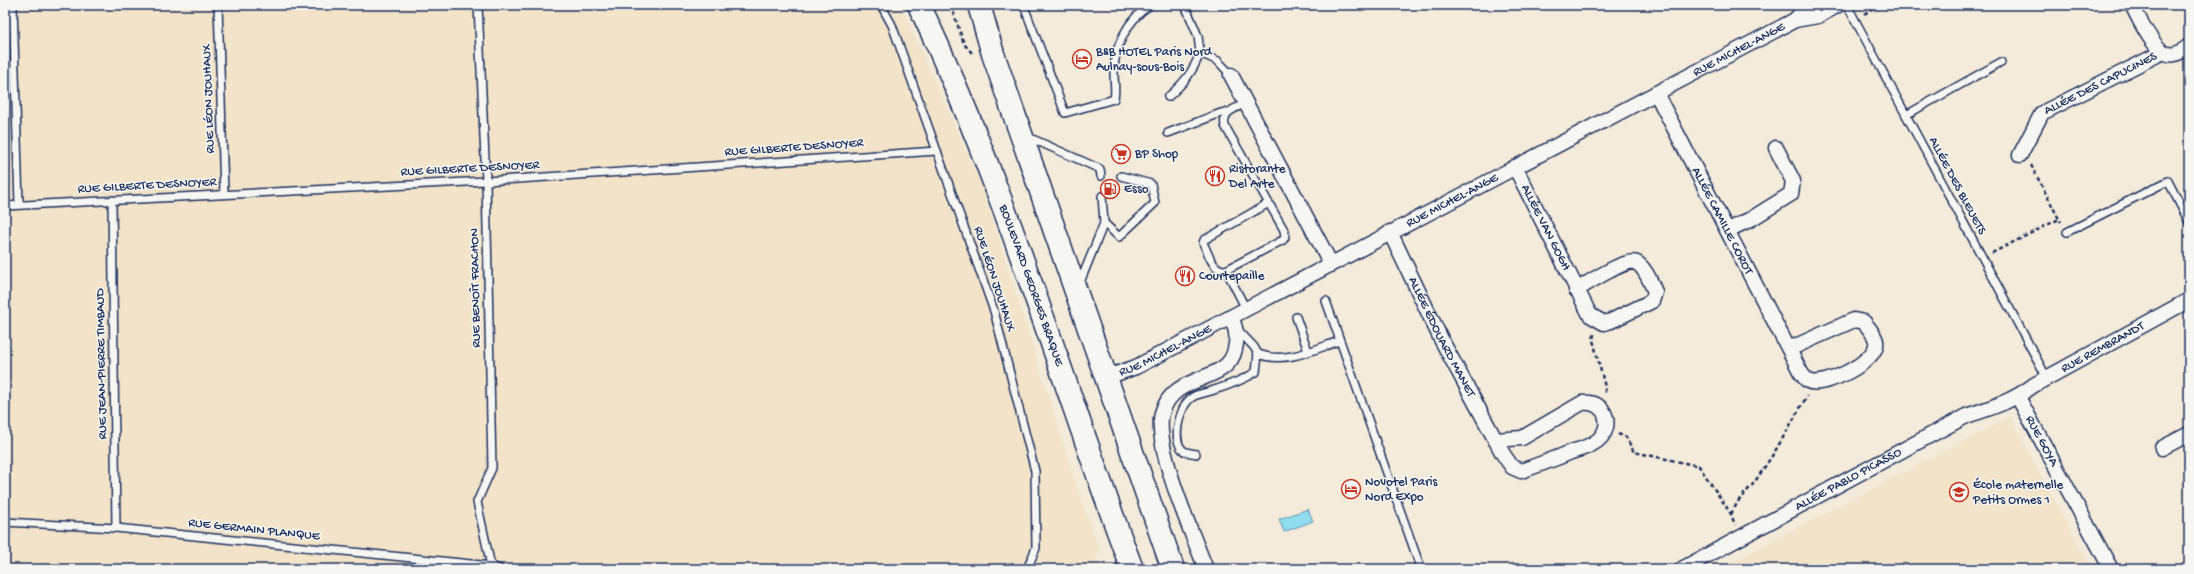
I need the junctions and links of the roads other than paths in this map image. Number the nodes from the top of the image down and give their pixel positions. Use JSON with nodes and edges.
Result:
{"nodes":[{"id":1,"x":13,"y":5,"type":"edge"},
{"id":2,"x":218,"y":5,"type":"edge"},
{"id":3,"x":478,"y":5,"type":"edge"},
{"id":4,"x":881,"y":5,"type":"edge"},
{"id":5,"x":906,"y":5,"type":"edge"},
{"id":6,"x":920,"y":5,"type":"edge"},
{"id":7,"x":979,"y":5,"type":"edge"},
{"id":8,"x":1150,"y":5,"type":"edge"},
{"id":9,"x":1185,"y":5,"type":"edge"},
{"id":10,"x":1808,"y":5,"type":"edge"},
{"id":11,"x":1838,"y":5,"type":"edge"},
{"id":12,"x":1847,"y":5,"type":"edge"},
{"id":13,"x":2132,"y":5,"type":"edge"},
{"id":14,"x":1025,"y":9,"type":"dead end"},
{"id":15,"x":1816,"y":10,"type":"edge"},
{"id":16,"x":1795,"y":20,"type":"junction"},
{"id":17,"x":2189,"y":46,"type":"edge"},
{"id":18,"x":2163,"y":52,"type":"junction"},
{"id":19,"x":1200,"y":53,"type":"junction"},
{"id":20,"x":2001,"y":62,"type":"dead end"},
{"id":21,"x":1231,"y":75,"type":"joint"},
{"id":22,"x":954,"y":83,"type":"junction"},
{"id":23,"x":1656,"y":92,"type":"junction"},
{"id":24,"x":1168,"y":97,"type":"dead end"},
{"id":25,"x":1246,"y":104,"type":"junction"},
{"id":26,"x":1227,"y":112,"type":"junction"},
{"id":27,"x":1906,"y":115,"type":"junction"},
{"id":28,"x":1168,"y":133,"type":"dead end"},
{"id":29,"x":1021,"y":134,"type":"junction"},
{"id":30,"x":1776,"y":148,"type":"dead end"},
{"id":31,"x":937,"y":151,"type":"junction"},
{"id":32,"x":2020,"y":155,"type":"road end"},
{"id":33,"x":1515,"y":166,"type":"junction"},
{"id":34,"x":1108,"y":172,"type":"dead end"},
{"id":35,"x":1122,"y":176,"type":"dead end"},
{"id":36,"x":486,"y":181,"type":"junction"},
{"id":37,"x":224,"y":193,"type":"junction"},
{"id":38,"x":1102,"y":196,"type":"dead end"},
{"id":39,"x":112,"y":200,"type":"junction"},
{"id":40,"x":1269,"y":204,"type":"junction"},
{"id":41,"x":19,"y":205,"type":"junction"},
{"id":42,"x":5,"y":206,"type":"edge"},
{"id":43,"x":2189,"y":222,"type":"edge"},
{"id":44,"x":1104,"y":223,"type":"junction"},
{"id":45,"x":1728,"y":230,"type":"junction"},
{"id":46,"x":1390,"y":232,"type":"junction"},
{"id":47,"x":2067,"y":232,"type":"road end"},
{"id":48,"x":1331,"y":264,"type":"junction"},
{"id":49,"x":1226,"y":270,"type":"junction"},
{"id":50,"x":1576,"y":290,"type":"junction"},
{"id":51,"x":1076,"y":293,"type":"junction"},
{"id":52,"x":1326,"y":300,"type":"dead end"},
{"id":53,"x":2189,"y":300,"type":"edge"},
{"id":54,"x":1246,"y":309,"type":"junction"},
{"id":55,"x":1296,"y":317,"type":"dead end"},
{"id":56,"x":1234,"y":323,"type":"junction"},
{"id":57,"x":1339,"y":341,"type":"junction"},
{"id":58,"x":1789,"y":349,"type":"junction"},
{"id":59,"x":1308,"y":351,"type":"junction"},
{"id":60,"x":1258,"y":354,"type":"junction"},
{"id":61,"x":1107,"y":376,"type":"junction"},
{"id":62,"x":2047,"y":378,"type":"junction"},
{"id":63,"x":2018,"y":397,"type":"junction"},
{"id":64,"x":2189,"y":434,"type":"edge"},
{"id":65,"x":1496,"y":440,"type":"junction"},
{"id":66,"x":2162,"y":448,"type":"dead end"},
{"id":67,"x":1196,"y":454,"type":"dead end"},
{"id":68,"x":5,"y":522,"type":"edge"},
{"id":69,"x":116,"y":528,"type":"junction"},
{"id":70,"x":1117,"y":529,"type":"junction"},
{"id":71,"x":491,"y":566,"type":"junction"},
{"id":72,"x":500,"y":569,"type":"edge"},
{"id":73,"x":1027,"y":569,"type":"edge"},
{"id":74,"x":1123,"y":569,"type":"edge"},
{"id":75,"x":1132,"y":569,"type":"edge"},
{"id":76,"x":1173,"y":569,"type":"edge"},
{"id":77,"x":1206,"y":569,"type":"edge"},
{"id":78,"x":1421,"y":569,"type":"edge"},
{"id":79,"x":1682,"y":569,"type":"edge"},
{"id":80,"x":2111,"y":569,"type":"edge"}],
"edges":[{"from":1,"to":41,"type":"lane"},
{"from":2,"to":37,"type":"lane","name":"RUE LÉON JOUHAUX"},
{"from":3,"to":36,"type":"lane","name":"RUE BENOÎT FRACHON"},
{"from":4,"to":31,"type":"lane","name":"RUE LÉON JOUHAUX"},
{"from":5,"to":22,"type":"main road"},
{"from":6,"to":22,"type":"main road","name":"BOULEVARD GEORGES BRAQUE"},
{"from":7,"to":29,"type":"main road"},
{"from":8,"to":14,"type":"lane"},
{"from":9,"to":19,"type":"lane"},
{"from":10,"to":16,"type":"street","name":"RUE MICHEL-ANGE"},
{"from":11,"to":15,"type":"street","name":"RUE MICHEL-ANGE"},
{"from":12,"to":27,"type":"lane","name":"ALLÉE DES BLEUETS"},
{"from":13,"to":18,"type":"street"},
{"from":15,"to":16,"type":"street","name":"RUE MICHEL-ANGE"},
{"from":16,"to":23,"type":"street","name":"RUE MICHEL-ANGE"},
{"from":17,"to":18,"type":"street"},
{"from":18,"to":32,"type":"street","name":"ALLÉE DES CAPUCINES"},
{"from":19,"to":21,"type":"lane"},
{"from":19,"to":24,"type":"lane"},
{"from":20,"to":27,"type":"lane"},
{"from":21,"to":25,"type":"street"},
{"from":22,"to":70,"type":"main road","name":"BOULEVARD GEORGES BRAQUE"},
{"from":23,"to":33,"type":"street","name":"RUE MICHEL-ANGE"},
{"from":23,"to":45,"type":"street","name":"ALLÉE CAMILLE COROT"},
{"from":25,"to":26,"type":"lane"},
{"from":25,"to":48,"type":"street"},
{"from":26,"to":28,"type":"lane"},
{"from":26,"to":40,"type":"lane"},
{"from":27,"to":62,"type":"lane","name":"ALLÉE DES BLEUETS"},
{"from":29,"to":34,"type":"lane"},
{"from":29,"to":51,"type":"main road"},
{"from":30,"to":45,"type":"street"},
{"from":31,"to":36,"type":"lane","name":"RUE GILBERTE DESNOYER"},
{"from":31,"to":73,"type":"lane","name":"RUE LÉON JOUHAUX"},
{"from":33,"to":46,"type":"street","name":"RUE MICHEL-ANGE"},
{"from":33,"to":50,"type":"street","name":"ALLÉE VAN GOGH"},
{"from":35,"to":44,"type":"lane"},
{"from":36,"to":37,"type":"lane","name":"RUE GILBERTE DESNOYER"},
{"from":36,"to":71,"type":"lane","name":"RUE BENOÎT FRACHON"},
{"from":37,"to":39,"type":"lane","name":"RUE GILBERTE DESNOYER"},
{"from":38,"to":44,"type":"lane"},
{"from":39,"to":41,"type":"lane","name":"RUE GILBERTE DESNOYER"},
{"from":39,"to":69,"type":"lane","name":"RUE JEAN-PIERRE TIMBAUD"},
{"from":40,"to":49,"type":"lane"},
{"from":40,"to":49,"type":"lane"},
{"from":41,"to":42,"type":"lane","name":"RUE GILBERTE DESNOYER"},
{"from":43,"to":47,"type":"lane"},
{"from":44,"to":51,"type":"lane"},
{"from":45,"to":58,"type":"street","name":"ALLÉE CAMILLE COROT"},
{"from":46,"to":48,"type":"street","name":"RUE MICHEL-ANGE"},
{"from":46,"to":65,"type":"street","name":"ALLÉE ÉDOUARD MANET"},
{"from":48,"to":54,"type":"street","name":"RUE MICHEL-ANGE"},
{"from":49,"to":54,"type":"lane"},
{"from":50,"to":50,"type":"street","name":"ALLÉE VAN GOGH"},
{"from":51,"to":61,"type":"main road"},
{"from":52,"to":57,"type":"lane"},
{"from":53,"to":62,"type":"street","name":"RUE REMBRANDT"},
{"from":54,"to":56,"type":"street","name":"RUE MICHEL-ANGE"},
{"from":55,"to":59,"type":"lane"},
{"from":56,"to":60,"type":"lane"},
{"from":56,"to":61,"type":"street","name":"RUE MICHEL-ANGE"},
{"from":56,"to":77,"type":"street"},
{"from":57,"to":59,"type":"lane"},
{"from":57,"to":78,"type":"lane"},
{"from":58,"to":58,"type":"street","name":"ALLÉE CAMILLE COROT"},
{"from":59,"to":60,"type":"lane"},
{"from":60,"to":67,"type":"lane"},
{"from":61,"to":76,"type":"main road"},
{"from":62,"to":63,"type":"street","name":"RUE REMBRANDT"},
{"from":63,"to":79,"type":"street","name":"ALLÉE PABLO PICASSO"},
{"from":63,"to":80,"type":"street","name":"RUE GOYA"},
{"from":64,"to":66,"type":"street"},
{"from":65,"to":65,"type":"street","name":"ALLÉE ÉDOUARD MANET"},
{"from":68,"to":69,"type":"lane","name":"RUE GERMAIN PLANQUE"},
{"from":69,"to":71,"type":"lane","name":"RUE GERMAIN PLANQUE"},
{"from":70,"to":74,"type":"main road"},
{"from":70,"to":75,"type":"main road","name":"BOULEVARD GEORGES BRAQUE"},
{"from":71,"to":72,"type":"lane","name":"RUE GERMAIN PLANQUE"}]}
